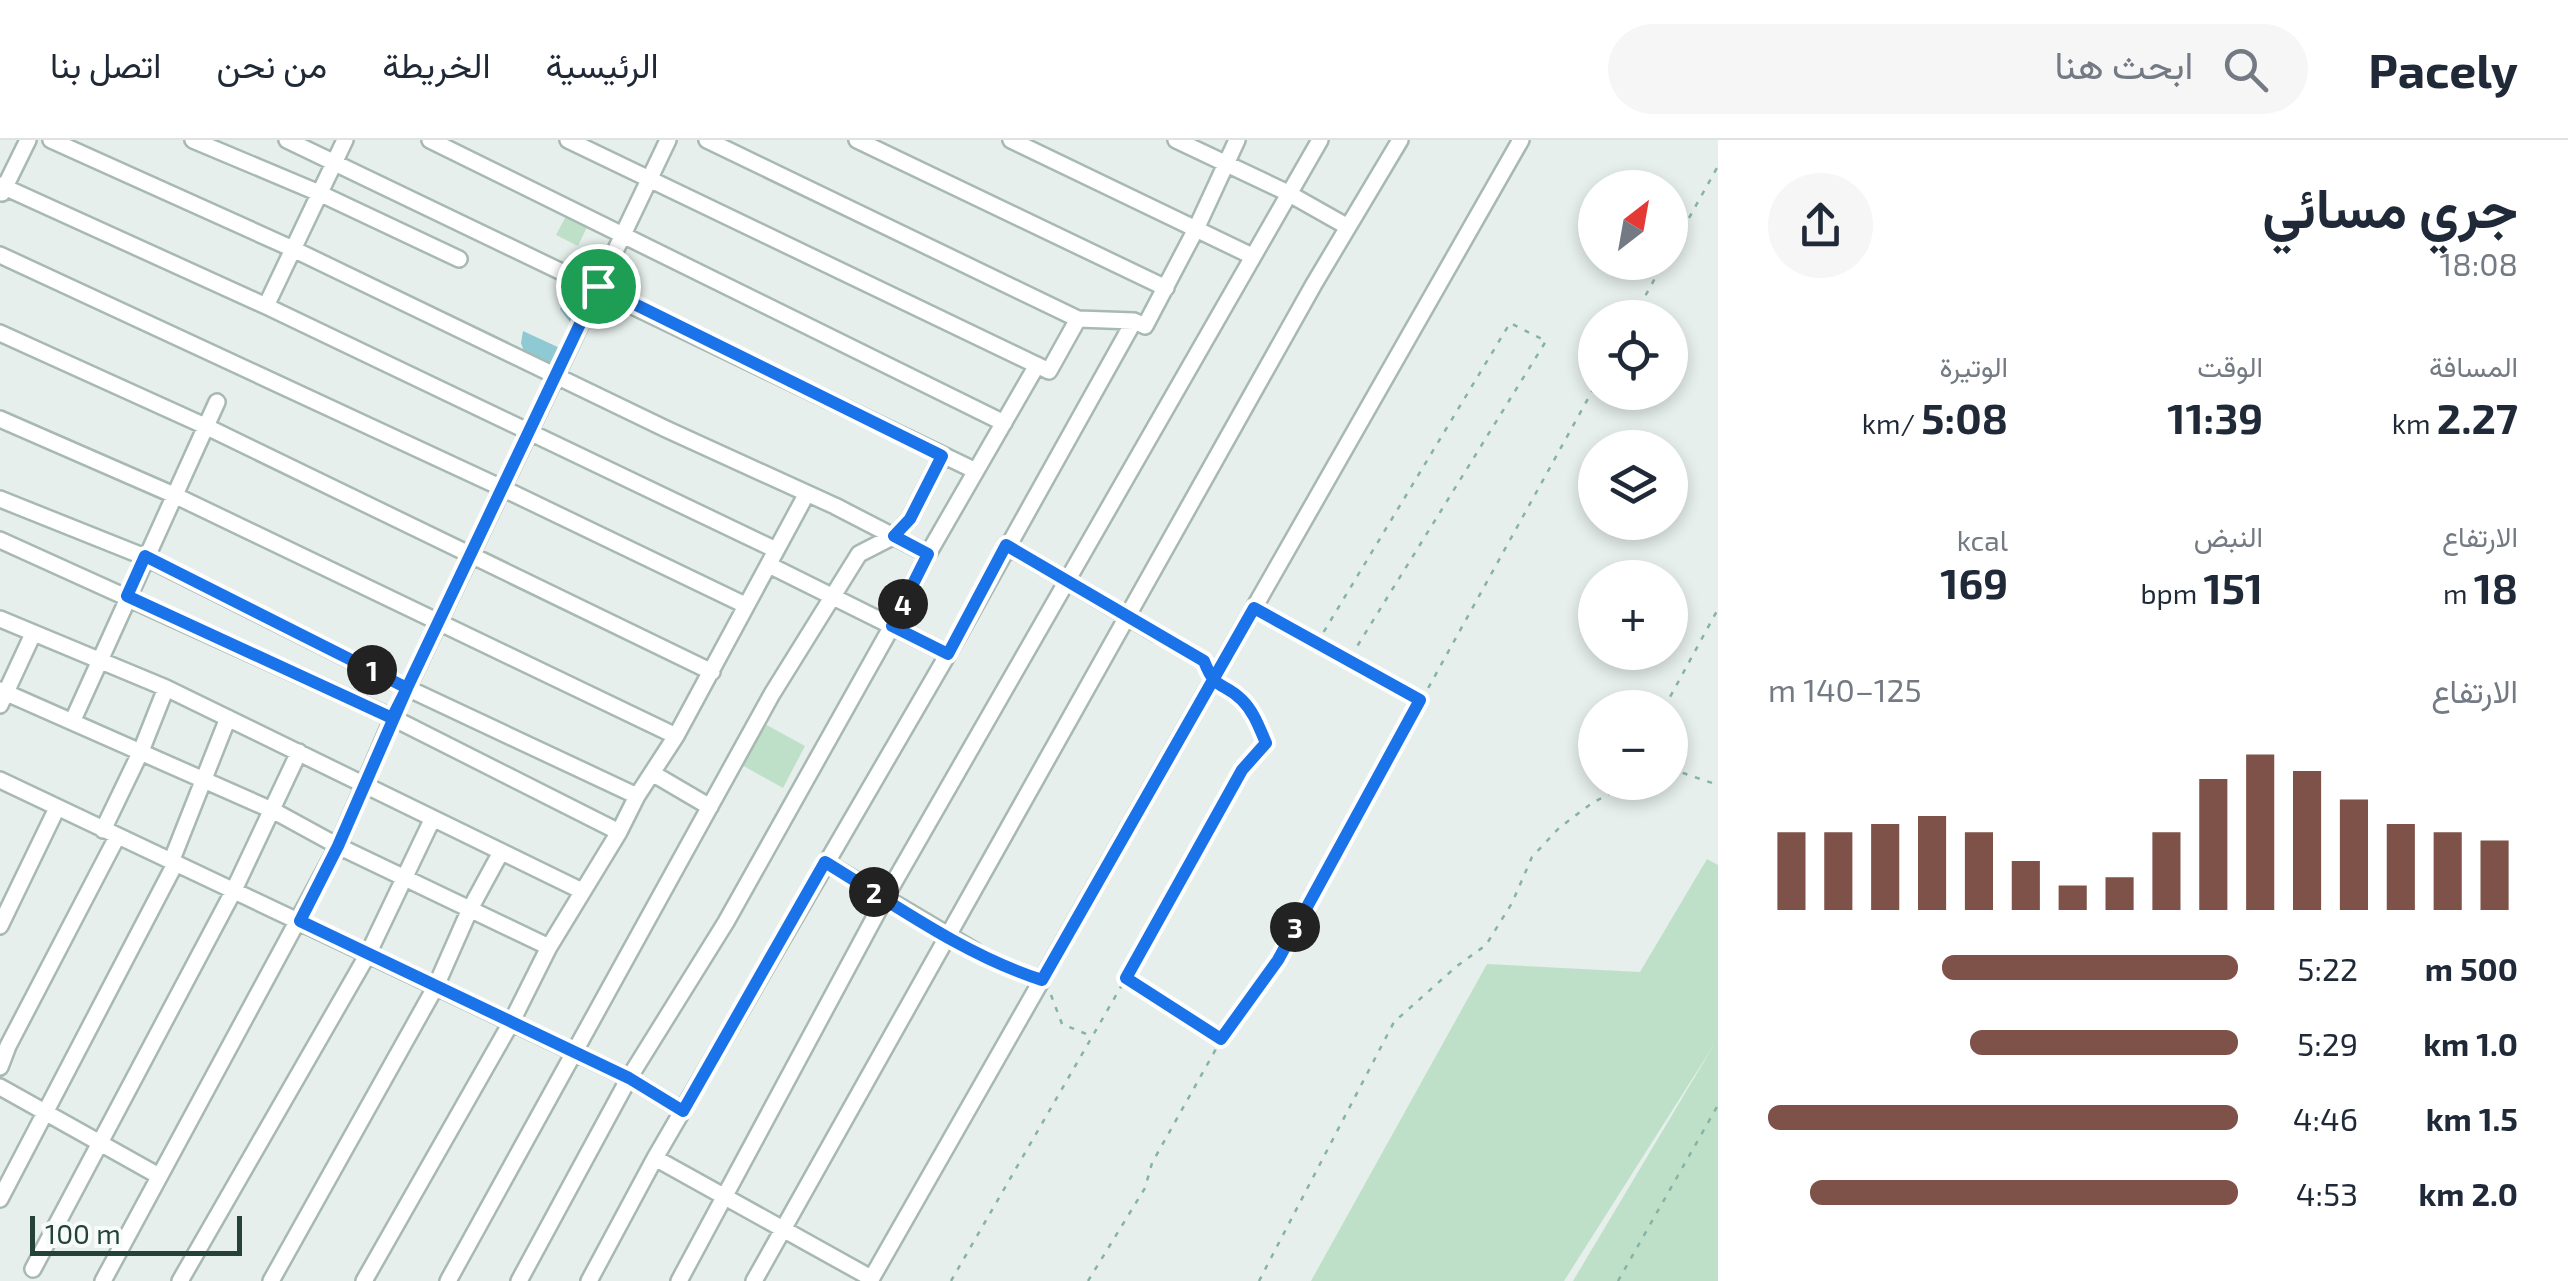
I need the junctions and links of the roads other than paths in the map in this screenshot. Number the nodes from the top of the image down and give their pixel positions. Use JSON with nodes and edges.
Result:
{"nodes":[{"id":1,"x":28,"y":140,"type":"edge"},
{"id":2,"x":51,"y":140,"type":"edge"},
{"id":3,"x":192,"y":140,"type":"edge"},
{"id":4,"x":287,"y":140,"type":"edge"},
{"id":5,"x":344,"y":140,"type":"edge"},
{"id":6,"x":430,"y":140,"type":"edge"},
{"id":7,"x":568,"y":140,"type":"edge"},
{"id":8,"x":668,"y":140,"type":"edge"},
{"id":9,"x":707,"y":140,"type":"edge"},
{"id":10,"x":856,"y":140,"type":"edge"},
{"id":11,"x":1011,"y":140,"type":"edge"},
{"id":12,"x":1176,"y":140,"type":"edge"},
{"id":13,"x":1237,"y":140,"type":"edge"},
{"id":14,"x":1320,"y":140,"type":"edge"},
{"id":15,"x":1400,"y":140,"type":"edge"},
{"id":16,"x":1522,"y":140,"type":"edge"},
{"id":17,"x":335,"y":160,"type":"junction"},
{"id":18,"x":1227,"y":163,"type":"junction"},
{"id":19,"x":649,"y":179,"type":"junction"},
{"id":20,"x":1,"y":190,"type":"edge"},
{"id":21,"x":320,"y":193,"type":"junction"},
{"id":22,"x":1290,"y":194,"type":"junction"},
{"id":23,"x":1348,"y":227,"type":"junction"},
{"id":24,"x":1196,"y":229,"type":"junction"},
{"id":25,"x":624,"y":233,"type":"junction"},
{"id":26,"x":293,"y":249,"type":"junction"},
{"id":27,"x":0,"y":254,"type":"edge"},
{"id":28,"x":1252,"y":256,"type":"junction"},
{"id":29,"x":459,"y":260,"type":"dead end"},
{"id":30,"x":598,"y":286,"type":"junction"},
{"id":31,"x":1166,"y":288,"type":"junction"},
{"id":32,"x":266,"y":306,"type":"junction"},
{"id":33,"x":1078,"y":319,"type":"junction"},
{"id":34,"x":1134,"y":322,"type":"junction"},
{"id":35,"x":0,"y":333,"type":"edge"},
{"id":36,"x":1037,"y":365,"type":"junction"},
{"id":37,"x":556,"y":374,"type":"junction"},
{"id":38,"x":217,"y":402,"type":"dead end"},
{"id":39,"x":0,"y":420,"type":"edge"},
{"id":40,"x":1004,"y":423,"type":"junction"},
{"id":41,"x":205,"y":426,"type":"junction"},
{"id":42,"x":529,"y":432,"type":"junction"},
{"id":43,"x":942,"y":456,"type":"junction"},
{"id":44,"x":976,"y":471,"type":"junction"},
{"id":45,"x":502,"y":488,"type":"junction"},
{"id":46,"x":174,"y":495,"type":"junction"},
{"id":47,"x":806,"y":495,"type":"junction"},
{"id":48,"x":0,"y":499,"type":"edge"},
{"id":49,"x":894,"y":536,"type":"junction"},
{"id":50,"x":0,"y":540,"type":"edge"},
{"id":51,"x":1006,"y":545,"type":"junction"},
{"id":52,"x":471,"y":552,"type":"junction"},
{"id":53,"x":928,"y":554,"type":"junction"},
{"id":54,"x":145,"y":556,"type":"junction"},
{"id":55,"x":772,"y":558,"type":"junction"},
{"id":56,"x":1066,"y":581,"type":"junction"},
{"id":57,"x":127,"y":596,"type":"junction"},
{"id":58,"x":832,"y":596,"type":"junction"},
{"id":59,"x":745,"y":605,"type":"junction"},
{"id":60,"x":1126,"y":616,"type":"junction"},
{"id":61,"x":0,"y":619,"type":"edge"},
{"id":62,"x":439,"y":620,"type":"junction"},
{"id":63,"x":892,"y":626,"type":"junction"},
{"id":64,"x":33,"y":634,"type":"junction"},
{"id":65,"x":1157,"y":634,"type":"road end"},
{"id":66,"x":948,"y":654,"type":"junction"},
{"id":67,"x":99,"y":659,"type":"junction"},
{"id":68,"x":712,"y":672,"type":"junction"},
{"id":69,"x":166,"y":688,"type":"junction"},
{"id":70,"x":407,"y":688,"type":"junction"},
{"id":71,"x":2,"y":696,"type":"edge"},
{"id":72,"x":228,"y":718,"type":"junction"},
{"id":73,"x":392,"y":718,"type":"junction"},
{"id":74,"x":73,"y":720,"type":"junction"},
{"id":75,"x":676,"y":736,"type":"junction"},
{"id":76,"x":142,"y":752,"type":"junction"},
{"id":77,"x":299,"y":752,"type":"junction"},
{"id":78,"x":652,"y":773,"type":"junction"},
{"id":79,"x":0,"y":780,"type":"edge"},
{"id":80,"x":202,"y":780,"type":"junction"},
{"id":81,"x":364,"y":784,"type":"junction"},
{"id":82,"x":637,"y":796,"type":"junction"},
{"id":83,"x":710,"y":807,"type":"junction"},
{"id":84,"x":57,"y":808,"type":"junction"},
{"id":85,"x":274,"y":811,"type":"junction"},
{"id":86,"x":432,"y":820,"type":"junction"},
{"id":87,"x":619,"y":832,"type":"junction"},
{"id":88,"x":110,"y":833,"type":"junction"},
{"id":89,"x":338,"y":846,"type":"junction"},
{"id":90,"x":501,"y":852,"type":"junction"},
{"id":91,"x":825,"y":862,"type":"junction"},
{"id":92,"x":173,"y":863,"type":"junction"},
{"id":93,"x":406,"y":879,"type":"junction"},
{"id":94,"x":582,"y":891,"type":"junction"},
{"id":95,"x":233,"y":892,"type":"junction"},
{"id":96,"x":885,"y":898,"type":"junction"},
{"id":97,"x":470,"y":909,"type":"junction"},
{"id":98,"x":300,"y":921,"type":"junction"},
{"id":99,"x":0,"y":926,"type":"edge"},
{"id":100,"x":946,"y":934,"type":"junction"},
{"id":101,"x":549,"y":947,"type":"junction"},
{"id":102,"x":974,"y":951,"type":"road end"},
{"id":103,"x":368,"y":954,"type":"junction"},
{"id":104,"x":436,"y":986,"type":"junction"},
{"id":105,"x":512,"y":1022,"type":"junction"},
{"id":106,"x":4,"y":1044,"type":"edge"},
{"id":107,"x":573,"y":1053,"type":"junction"},
{"id":108,"x":0,"y":1067,"type":"edge"},
{"id":109,"x":629,"y":1078,"type":"junction"},
{"id":110,"x":0,"y":1088,"type":"edge"},
{"id":111,"x":683,"y":1111,"type":"junction"},
{"id":112,"x":47,"y":1114,"type":"junction"},
{"id":113,"x":101,"y":1142,"type":"junction"},
{"id":114,"x":655,"y":1158,"type":"junction"},
{"id":115,"x":159,"y":1176,"type":"junction"},
{"id":116,"x":724,"y":1197,"type":"junction"},
{"id":117,"x":0,"y":1199,"type":"edge"},
{"id":118,"x":784,"y":1230,"type":"junction"},
{"id":119,"x":33,"y":1268,"type":"dead end"},
{"id":120,"x":870,"y":1280,"type":"edge"},
{"id":121,"x":103,"y":1281,"type":"edge"},
{"id":122,"x":180,"y":1281,"type":"edge"},
{"id":123,"x":271,"y":1281,"type":"edge"},
{"id":124,"x":364,"y":1281,"type":"edge"},
{"id":125,"x":448,"y":1281,"type":"edge"},
{"id":126,"x":519,"y":1281,"type":"edge"},
{"id":127,"x":589,"y":1281,"type":"edge"},
{"id":128,"x":680,"y":1281,"type":"edge"},
{"id":129,"x":754,"y":1281,"type":"edge"}],
"edges":[{"from":1,"to":20,"type":"street"},
{"from":2,"to":26,"type":"street"},
{"from":3,"to":21,"type":"street"},
{"from":4,"to":17,"type":"street"},
{"from":5,"to":17,"type":"street"},
{"from":6,"to":25,"type":"street"},
{"from":7,"to":19,"type":"street"},
{"from":8,"to":19,"type":"street"},
{"from":9,"to":33,"type":"street"},
{"from":10,"to":31,"type":"street"},
{"from":11,"to":24,"type":"street"},
{"from":12,"to":18,"type":"street"},
{"from":13,"to":18,"type":"street"},
{"from":14,"to":22,"type":"street"},
{"from":15,"to":23,"type":"street"},
{"from":16,"to":120,"type":"street"},
{"from":17,"to":21,"type":"street"},
{"from":17,"to":30,"type":"street"},
{"from":18,"to":22,"type":"street"},
{"from":18,"to":24,"type":"street"},
{"from":19,"to":25,"type":"street"},
{"from":19,"to":36,"type":"street"},
{"from":20,"to":32,"type":"street"},
{"from":21,"to":26,"type":"street"},
{"from":21,"to":29,"type":"street"},
{"from":22,"to":23,"type":"street"},
{"from":22,"to":28,"type":"street"},
{"from":23,"to":60,"type":"street"},
{"from":24,"to":28,"type":"street"},
{"from":24,"to":31,"type":"street"},
{"from":25,"to":30,"type":"street"},
{"from":25,"to":40,"type":"street"},
{"from":26,"to":32,"type":"street"},
{"from":26,"to":37,"type":"street"},
{"from":27,"to":45,"type":"street"},
{"from":28,"to":56,"type":"street"},
{"from":30,"to":37,"type":"street"},
{"from":30,"to":43,"type":"street"},
{"from":31,"to":34,"type":"street"},
{"from":32,"to":42,"type":"street"},
{"from":33,"to":34,"type":"street"},
{"from":33,"to":36,"type":"street"},
{"from":34,"to":51,"type":"street"},
{"from":35,"to":41,"type":"street"},
{"from":36,"to":40,"type":"street"},
{"from":37,"to":42,"type":"street"},
{"from":37,"to":47,"type":"street"},
{"from":38,"to":41,"type":"street"},
{"from":39,"to":46,"type":"street"},
{"from":40,"to":44,"type":"street"},
{"from":41,"to":46,"type":"street"},
{"from":41,"to":52,"type":"street"},
{"from":42,"to":45,"type":"street"},
{"from":42,"to":55,"type":"street"},
{"from":43,"to":44,"type":"street"},
{"from":43,"to":49,"type":"street"},
{"from":44,"to":53,"type":"street"},
{"from":45,"to":52,"type":"street"},
{"from":45,"to":59,"type":"street"},
{"from":46,"to":54,"type":"street"},
{"from":46,"to":62,"type":"street"},
{"from":47,"to":49,"type":"street"},
{"from":47,"to":55,"type":"street"},
{"from":48,"to":54,"type":"street"},
{"from":49,"to":53,"type":"street"},
{"from":49,"to":58,"type":"street"},
{"from":50,"to":57,"type":"street"},
{"from":51,"to":56,"type":"street"},
{"from":51,"to":66,"type":"street"},
{"from":52,"to":62,"type":"street"},
{"from":52,"to":68,"type":"street"},
{"from":53,"to":63,"type":"street"},
{"from":54,"to":57,"type":"street"},
{"from":54,"to":70,"type":"street"},
{"from":55,"to":58,"type":"street"},
{"from":55,"to":59,"type":"street"},
{"from":56,"to":60,"type":"street"},
{"from":56,"to":96,"type":"street"},
{"from":57,"to":67,"type":"street"},
{"from":57,"to":73,"type":"street"},
{"from":58,"to":63,"type":"street"},
{"from":58,"to":83,"type":"street"},
{"from":59,"to":68,"type":"street"},
{"from":60,"to":65,"type":"street"},
{"from":60,"to":100,"type":"street"},
{"from":61,"to":64,"type":"street"},
{"from":62,"to":70,"type":"street"},
{"from":62,"to":75,"type":"street"},
{"from":63,"to":66,"type":"street"},
{"from":63,"to":109,"type":"street"},
{"from":64,"to":67,"type":"street"},
{"from":64,"to":71,"type":"street"},
{"from":66,"to":91,"type":"street"},
{"from":67,"to":69,"type":"street"},
{"from":67,"to":74,"type":"street"},
{"from":68,"to":75,"type":"street"},
{"from":69,"to":72,"type":"street"},
{"from":69,"to":76,"type":"street"},
{"from":70,"to":73,"type":"street"},
{"from":70,"to":82,"type":"street"},
{"from":71,"to":74,"type":"street"},
{"from":72,"to":77,"type":"street"},
{"from":72,"to":80,"type":"street"},
{"from":73,"to":81,"type":"street"},
{"from":73,"to":87,"type":"street"},
{"from":74,"to":76,"type":"street"},
{"from":75,"to":78,"type":"street"},
{"from":76,"to":80,"type":"street"},
{"from":76,"to":88,"type":"street"},
{"from":77,"to":81,"type":"street"},
{"from":77,"to":85,"type":"street"},
{"from":78,"to":82,"type":"street"},
{"from":78,"to":83,"type":"street"},
{"from":79,"to":84,"type":"street"},
{"from":80,"to":85,"type":"street"},
{"from":80,"to":92,"type":"street"},
{"from":81,"to":86,"type":"street"},
{"from":81,"to":89,"type":"street"},
{"from":82,"to":87,"type":"street"},
{"from":83,"to":107,"type":"street"},
{"from":84,"to":88,"type":"street"},
{"from":84,"to":99,"type":"street"},
{"from":85,"to":89,"type":"street"},
{"from":85,"to":95,"type":"street"},
{"from":86,"to":90,"type":"street"},
{"from":86,"to":93,"type":"street"},
{"from":87,"to":94,"type":"street"},
{"from":88,"to":92,"type":"street"},
{"from":88,"to":106,"type":"street"},
{"from":89,"to":93,"type":"street"},
{"from":89,"to":98,"type":"street"},
{"from":90,"to":94,"type":"street"},
{"from":90,"to":97,"type":"street"},
{"from":91,"to":96,"type":"street"},
{"from":91,"to":111,"type":"street"},
{"from":92,"to":95,"type":"street"},
{"from":92,"to":112,"type":"street"},
{"from":93,"to":97,"type":"street"},
{"from":93,"to":103,"type":"street"},
{"from":94,"to":101,"type":"street"},
{"from":95,"to":98,"type":"street"},
{"from":95,"to":113,"type":"street"},
{"from":96,"to":100,"type":"street"},
{"from":96,"to":116,"type":"street"},
{"from":97,"to":101,"type":"street"},
{"from":97,"to":104,"type":"street"},
{"from":98,"to":103,"type":"street"},
{"from":98,"to":115,"type":"street"},
{"from":100,"to":102,"type":"street"},
{"from":100,"to":118,"type":"street"},
{"from":101,"to":105,"type":"street"},
{"from":103,"to":104,"type":"street"},
{"from":103,"to":122,"type":"street"},
{"from":104,"to":105,"type":"street"},
{"from":104,"to":123,"type":"street"},
{"from":105,"to":107,"type":"street"},
{"from":105,"to":124,"type":"street"},
{"from":106,"to":108,"type":"street"},
{"from":107,"to":109,"type":"street"},
{"from":107,"to":125,"type":"street"},
{"from":109,"to":111,"type":"street"},
{"from":109,"to":126,"type":"street"},
{"from":110,"to":112,"type":"street"},
{"from":111,"to":114,"type":"street"},
{"from":112,"to":113,"type":"street"},
{"from":112,"to":117,"type":"street"},
{"from":113,"to":115,"type":"street"},
{"from":113,"to":119,"type":"street"},
{"from":114,"to":116,"type":"street"},
{"from":114,"to":127,"type":"street"},
{"from":115,"to":121,"type":"street"},
{"from":116,"to":118,"type":"street"},
{"from":116,"to":128,"type":"street"},
{"from":118,"to":120,"type":"street"},
{"from":118,"to":129,"type":"street"}]}
